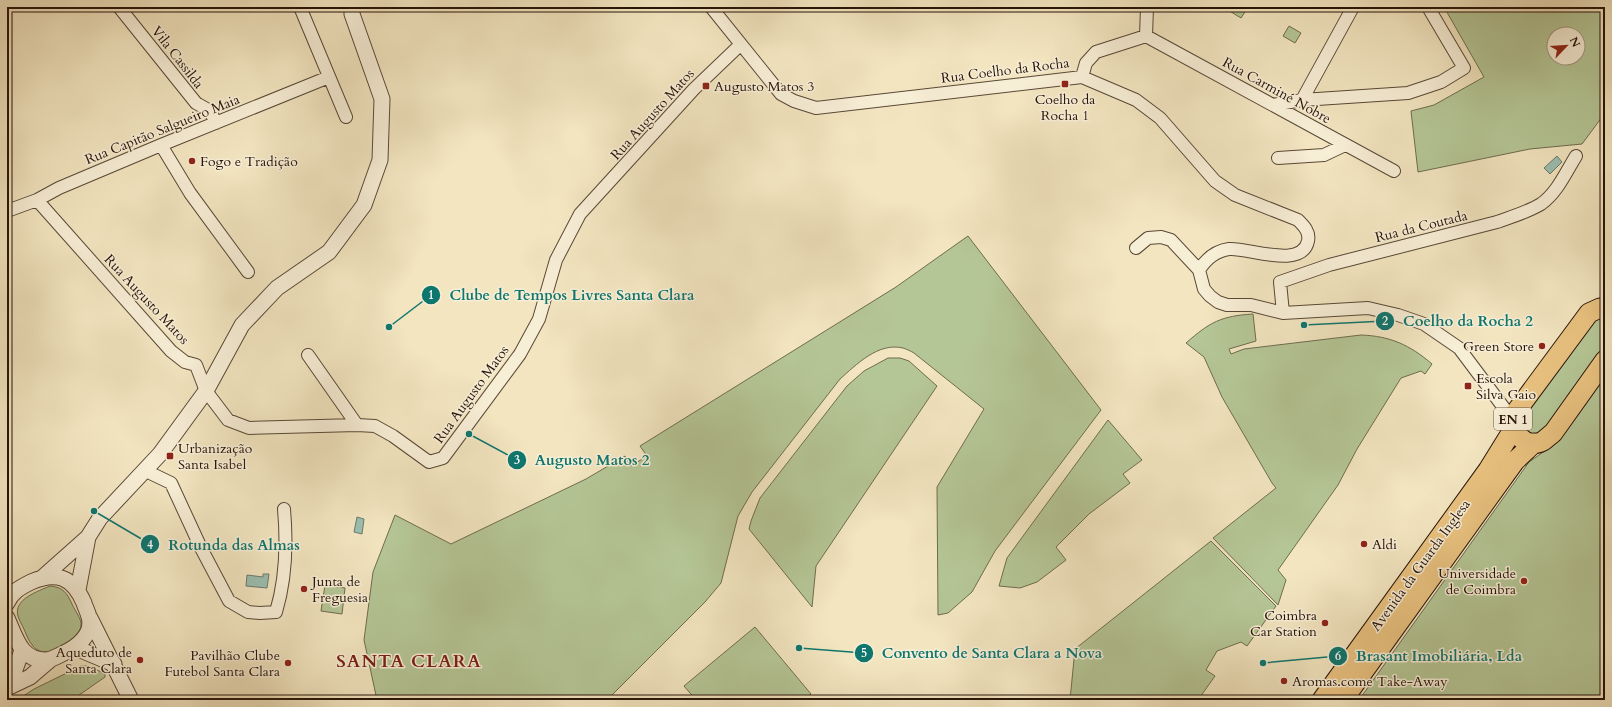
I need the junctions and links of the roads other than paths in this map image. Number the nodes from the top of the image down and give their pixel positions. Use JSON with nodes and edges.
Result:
{"nodes":[{"id":1,"x":119,"y":7,"type":"edge"},
{"id":2,"x":300,"y":7,"type":"edge"},
{"id":3,"x":711,"y":7,"type":"edge"},
{"id":4,"x":1147,"y":7,"type":"edge"},
{"id":5,"x":1353,"y":7,"type":"edge"},
{"id":6,"x":1428,"y":7,"type":"edge"},
{"id":7,"x":350,"y":9,"type":"edge"},
{"id":8,"x":1146,"y":36,"type":"junction"},
{"id":9,"x":740,"y":44,"type":"junction"},
{"id":10,"x":329,"y":77,"type":"junction"},
{"id":11,"x":1082,"y":77,"type":"junction"},
{"id":12,"x":1302,"y":100,"type":"junction"},
{"id":13,"x":1273,"y":105,"type":"junction"},
{"id":14,"x":346,"y":117,"type":"dead end"},
{"id":15,"x":216,"y":123,"type":"junction"},
{"id":16,"x":160,"y":145,"type":"junction"},
{"id":17,"x":1345,"y":145,"type":"junction"},
{"id":18,"x":1576,"y":156,"type":"dead end"},
{"id":19,"x":1278,"y":158,"type":"dead end"},
{"id":20,"x":1394,"y":172,"type":"dead end"},
{"id":21,"x":37,"y":200,"type":"junction"},
{"id":22,"x":8,"y":209,"type":"edge"},
{"id":23,"x":1136,"y":248,"type":"dead end"},
{"id":24,"x":1200,"y":270,"type":"junction"},
{"id":25,"x":248,"y":272,"type":"dead end"},
{"id":26,"x":1603,"y":306,"type":"edge"},
{"id":27,"x":1283,"y":313,"type":"junction"},
{"id":28,"x":308,"y":355,"type":"dead end"},
{"id":29,"x":1605,"y":360,"type":"edge"},
{"id":30,"x":206,"y":391,"type":"junction"},
{"id":31,"x":1499,"y":401,"type":"junction"},
{"id":32,"x":1516,"y":417,"type":"junction"},
{"id":33,"x":357,"y":425,"type":"junction"},
{"id":34,"x":1534,"y":443,"type":"junction"},
{"id":35,"x":146,"y":471,"type":"junction"},
{"id":36,"x":284,"y":509,"type":"dead end"},
{"id":37,"x":88,"y":537,"type":"junction"},
{"id":38,"x":43,"y":577,"type":"junction"},
{"id":39,"x":13,"y":587,"type":"edge"},
{"id":40,"x":78,"y":590,"type":"junction"},
{"id":41,"x":7,"y":604,"type":"edge"},
{"id":42,"x":7,"y":618,"type":"edge"},
{"id":43,"x":90,"y":618,"type":"junction"},
{"id":44,"x":76,"y":648,"type":"junction"},
{"id":45,"x":22,"y":650,"type":"junction"},
{"id":46,"x":51,"y":659,"type":"junction"},
{"id":47,"x":114,"y":664,"type":"junction"},
{"id":48,"x":8,"y":688,"type":"edge"},
{"id":49,"x":131,"y":700,"type":"edge"},
{"id":50,"x":1322,"y":700,"type":"edge"},
{"id":51,"x":1343,"y":700,"type":"edge"}],
"edges":[{"from":1,"to":15,"type":"street","name":"Vila Cassilda"},
{"from":2,"to":10,"type":"street"},
{"from":3,"to":9,"type":"street","name":"Rua Coelho da Rocha"},
{"from":4,"to":8,"type":"street"},
{"from":5,"to":12,"type":"street"},
{"from":6,"to":12,"type":"street"},
{"from":7,"to":30,"type":"street"},
{"from":8,"to":11,"type":"street"},
{"from":8,"to":13,"type":"street","name":"Rua Carminé Nobre"},
{"from":9,"to":11,"type":"street","name":"Rua Coelho da Rocha"},
{"from":9,"to":33,"type":"street","name":"Rua Augusto Matos"},
{"from":10,"to":14,"type":"street"},
{"from":10,"to":15,"type":"street","name":"Rua Capitão Salgueiro Maia"},
{"from":11,"to":24,"type":"street","name":"Rua Coelho da Rocha"},
{"from":12,"to":13,"type":"street"},
{"from":13,"to":17,"type":"street","name":"Rua Carminé Nobre"},
{"from":15,"to":16,"type":"street","name":"Rua Capitão Salgueiro Maia"},
{"from":16,"to":21,"type":"street","name":"Rua Capitão Salgueiro Maia"},
{"from":16,"to":25,"type":"street"},
{"from":17,"to":19,"type":"street"},
{"from":17,"to":20,"type":"street","name":"Rua Carminé Nobre"},
{"from":18,"to":27,"type":"street","name":"Rua da Coutada"},
{"from":21,"to":22,"type":"street","name":"Rua Capitão Salgueiro Maia"},
{"from":21,"to":30,"type":"street","name":"Rua Augusto Matos"},
{"from":23,"to":24,"type":"street"},
{"from":24,"to":27,"type":"street"},
{"from":26,"to":32,"type":"main road","number":"EN 1"},
{"from":27,"to":31,"type":"street"},
{"from":28,"to":33,"type":"street"},
{"from":29,"to":34,"type":"main road","number":"EN 1"},
{"from":30,"to":33,"type":"street","name":"Rua Augusto Matos"},
{"from":30,"to":35,"type":"street"},
{"from":31,"to":32,"type":"street"},
{"from":31,"to":32,"type":"street"},
{"from":32,"to":34,"type":"main road","number":"EN 1"},
{"from":32,"to":50,"type":"main road","name":"Avenida da Guarda Inglesa"},
{"from":34,"to":51,"type":"main road","name":"Avenida da Guarda Inglesa"},
{"from":35,"to":36,"type":"street"},
{"from":35,"to":37,"type":"street"},
{"from":37,"to":38,"type":"street"},
{"from":37,"to":40,"type":"street"},
{"from":38,"to":39,"type":"street"},
{"from":38,"to":40,"type":"street"},
{"from":39,"to":41,"type":"street"},
{"from":40,"to":43,"type":"street"},
{"from":42,"to":45,"type":"street"},
{"from":43,"to":44,"type":"street"},
{"from":43,"to":47,"type":"street"},
{"from":44,"to":46,"type":"street"},
{"from":44,"to":47,"type":"street"},
{"from":45,"to":46,"type":"street"},
{"from":45,"to":48,"type":"street"},
{"from":46,"to":48,"type":"street"},
{"from":47,"to":49,"type":"street"}]}
